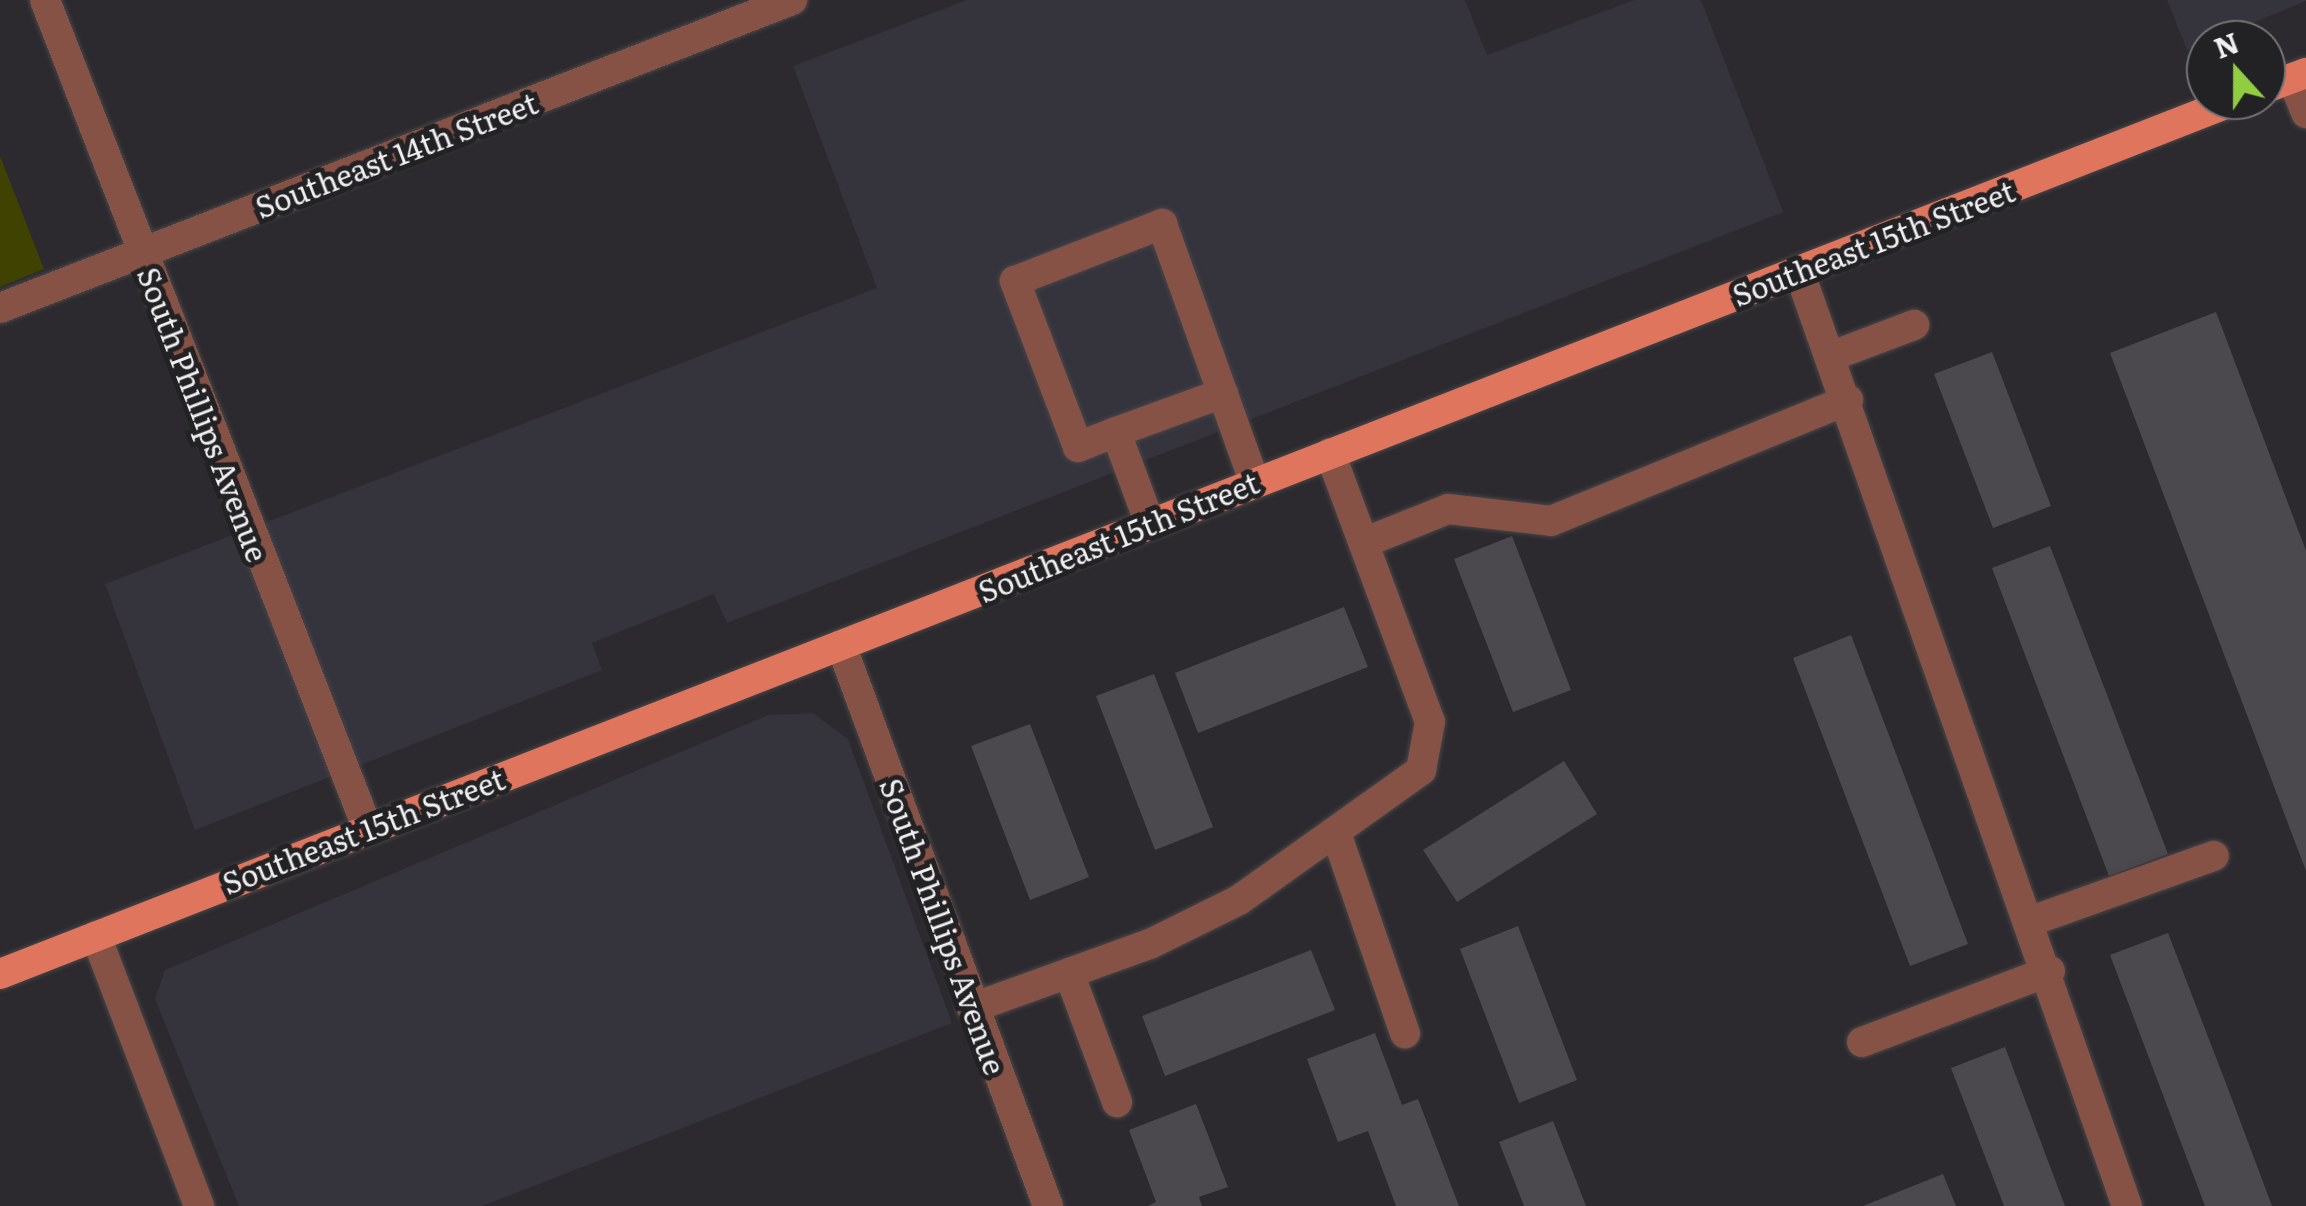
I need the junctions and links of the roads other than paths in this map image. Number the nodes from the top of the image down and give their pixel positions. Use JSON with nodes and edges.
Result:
{"nodes":[{"id":1,"x":45,"y":0,"type":"edge"},
{"id":2,"x":792,"y":0,"type":"edge"},
{"id":3,"x":2288,"y":80,"type":"edge"},
{"id":4,"x":2306,"y":113,"type":"edge"},
{"id":5,"x":2186,"y":120,"type":"edge"},
{"id":6,"x":140,"y":252,"type":"junction"},
{"id":7,"x":1799,"y":271,"type":"junction"},
{"id":8,"x":0,"y":308,"type":"edge"},
{"id":9,"x":1914,"y":325,"type":"dead end"},
{"id":10,"x":1832,"y":356,"type":"junction"},
{"id":11,"x":1223,"y":393,"type":"junction"},
{"id":12,"x":1848,"y":400,"type":"junction"},
{"id":13,"x":1116,"y":432,"type":"junction"},
{"id":14,"x":1330,"y":453,"type":"junction"},
{"id":15,"x":1254,"y":481,"type":"junction"},
{"id":16,"x":1150,"y":524,"type":"junction"},
{"id":17,"x":1368,"y":540,"type":"junction"},
{"id":18,"x":841,"y":645,"type":"junction"},
{"id":19,"x":367,"y":827,"type":"junction"},
{"id":20,"x":1336,"y":833,"type":"junction"},
{"id":21,"x":2214,"y":856,"type":"dead end"},
{"id":22,"x":2031,"y":921,"type":"junction"},
{"id":23,"x":96,"y":936,"type":"junction"},
{"id":24,"x":2050,"y":971,"type":"junction"},
{"id":25,"x":1069,"y":973,"type":"junction"},
{"id":26,"x":0,"y":974,"type":"edge"},
{"id":27,"x":972,"y":1008,"type":"junction"},
{"id":28,"x":1405,"y":1033,"type":"dead end"},
{"id":29,"x":1862,"y":1042,"type":"dead end"},
{"id":30,"x":1117,"y":1102,"type":"dead end"},
{"id":31,"x":199,"y":1206,"type":"edge"},
{"id":32,"x":1048,"y":1206,"type":"edge"},
{"id":33,"x":2127,"y":1206,"type":"edge"}],
"edges":[{"from":1,"to":6,"type":"street","name":"South Phillips Avenue"},
{"from":2,"to":6,"type":"street","name":"Southeast 14th Street"},
{"from":3,"to":4,"type":"street"},
{"from":5,"to":7,"type":"main road","name":"Southeast 15th Street"},
{"from":6,"to":8,"type":"street","name":"Southeast 14th Street"},
{"from":6,"to":19,"type":"street","name":"South Phillips Avenue"},
{"from":7,"to":10,"type":"street"},
{"from":7,"to":14,"type":"main road","name":"Southeast 15th Street"},
{"from":9,"to":10,"type":"street"},
{"from":10,"to":12,"type":"street"},
{"from":11,"to":13,"type":"street"},
{"from":11,"to":13,"type":"street"},
{"from":11,"to":15,"type":"street"},
{"from":12,"to":17,"type":"street"},
{"from":12,"to":22,"type":"street"},
{"from":13,"to":16,"type":"street"},
{"from":14,"to":15,"type":"main road","name":"Southeast 15th Street"},
{"from":14,"to":17,"type":"street"},
{"from":15,"to":16,"type":"main road","name":"Southeast 15th Street"},
{"from":16,"to":18,"type":"main road","name":"Southeast 15th Street"},
{"from":17,"to":20,"type":"street"},
{"from":18,"to":19,"type":"main road","name":"Southeast 15th Street"},
{"from":18,"to":27,"type":"street","name":"South Phillips Avenue"},
{"from":19,"to":23,"type":"main road","name":"Southeast 15th Street"},
{"from":20,"to":25,"type":"street"},
{"from":20,"to":28,"type":"street"},
{"from":21,"to":22,"type":"street"},
{"from":22,"to":24,"type":"street"},
{"from":23,"to":26,"type":"main road","name":"Southeast 15th Street"},
{"from":23,"to":31,"type":"street"},
{"from":24,"to":29,"type":"street"},
{"from":24,"to":33,"type":"street"},
{"from":25,"to":27,"type":"street"},
{"from":25,"to":30,"type":"street"},
{"from":27,"to":32,"type":"street","name":"South Phillips Avenue"}]}
